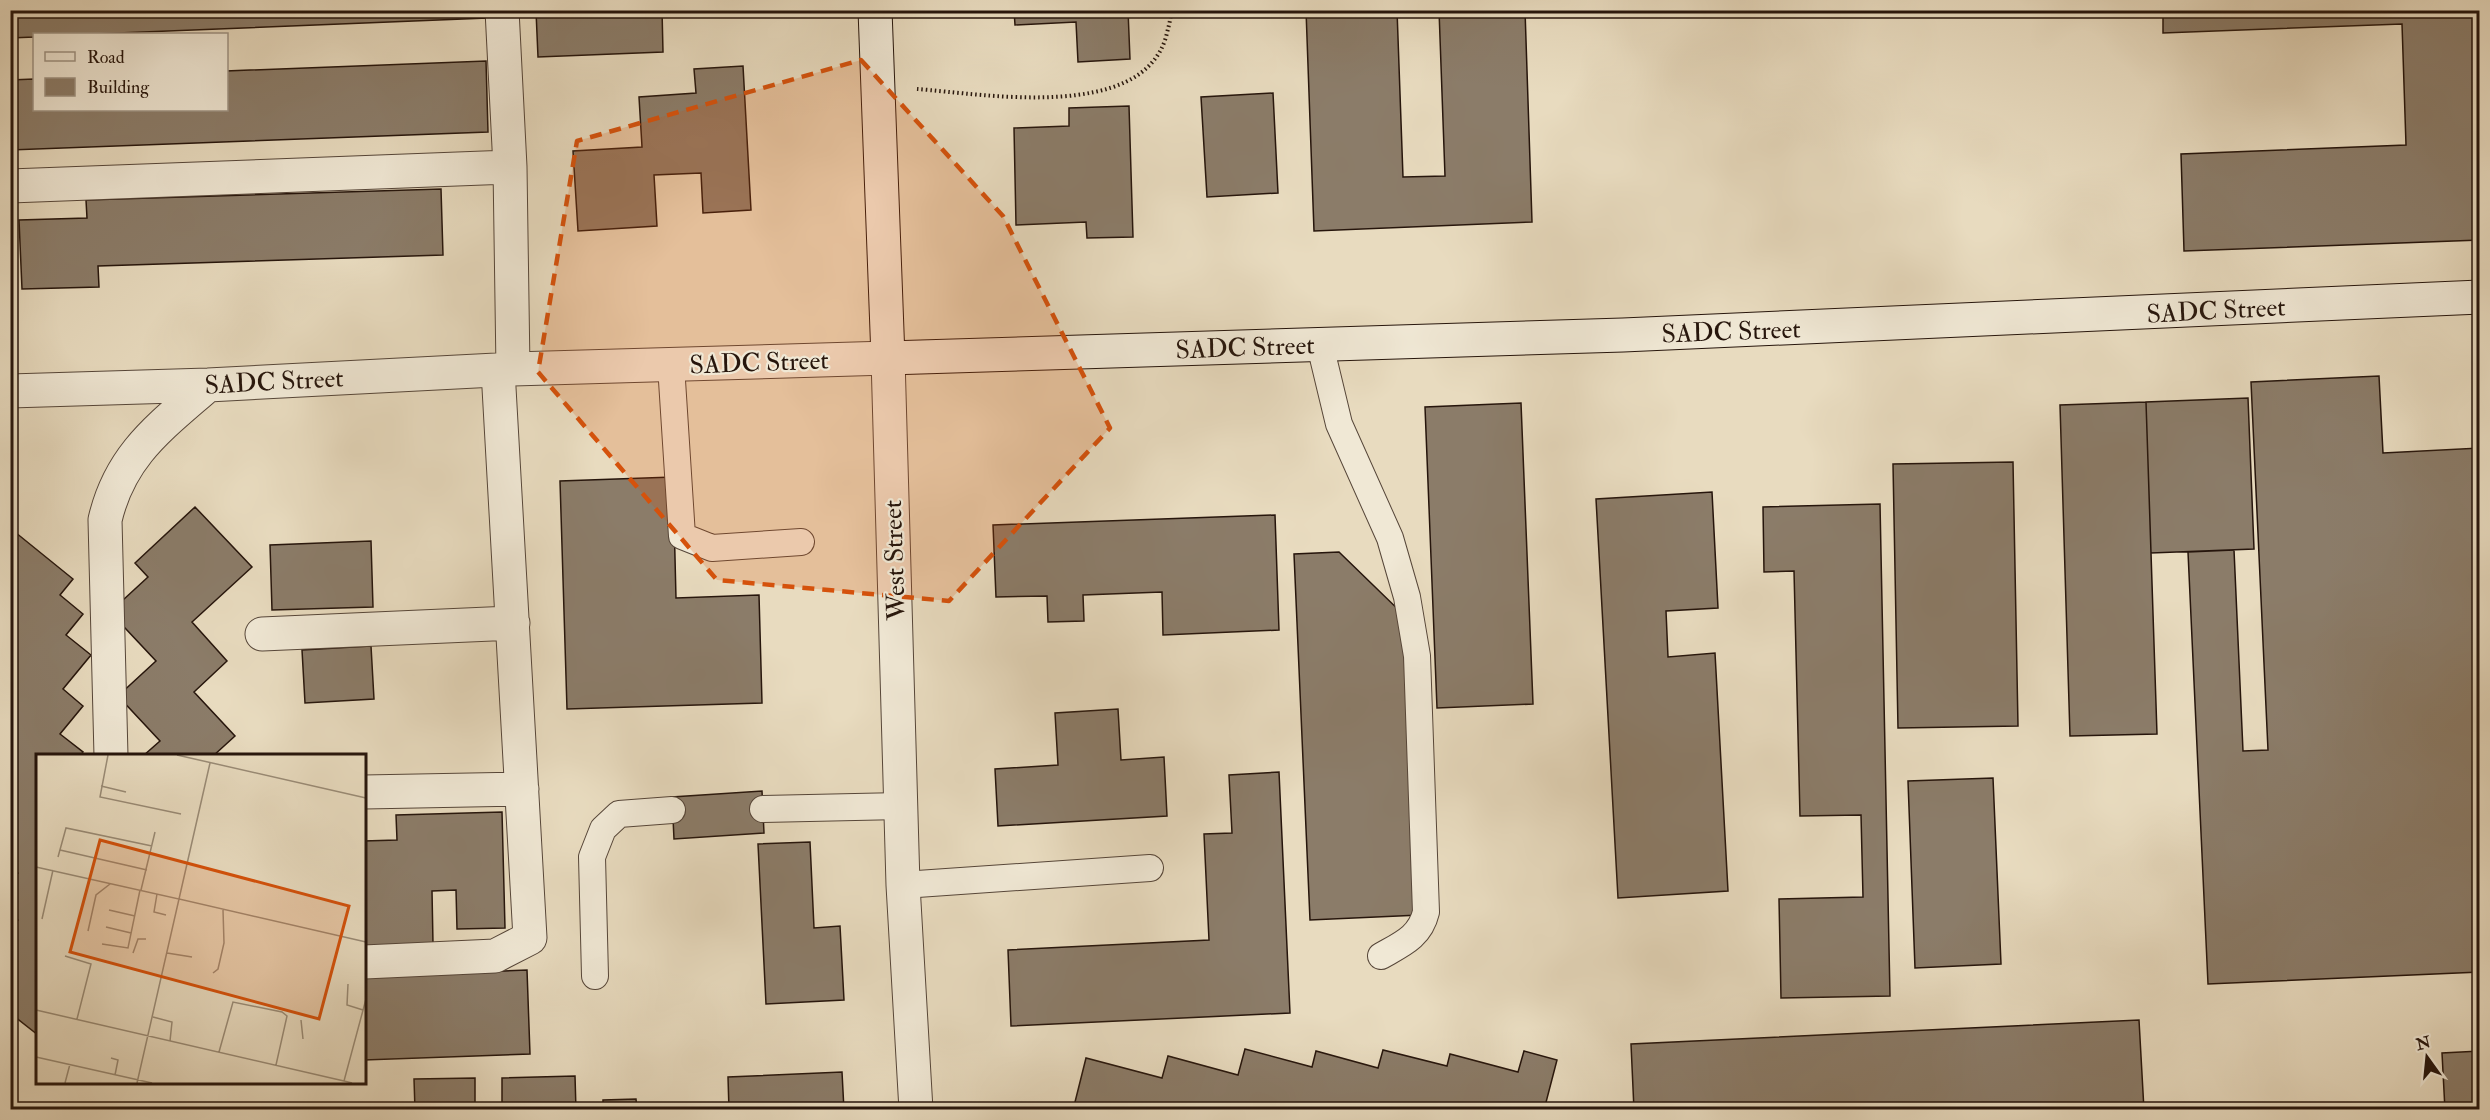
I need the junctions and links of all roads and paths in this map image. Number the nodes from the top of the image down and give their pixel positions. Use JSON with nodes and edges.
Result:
{"nodes":[{"id":1,"x":502,"y":10,"type":"edge"},
{"id":2,"x":875,"y":10,"type":"edge"},
{"id":3,"x":1171,"y":10,"type":"edge"},
{"id":4,"x":878,"y":87,"type":"junction"},
{"id":5,"x":510,"y":166,"type":"junction"},
{"id":6,"x":10,"y":186,"type":"edge"},
{"id":7,"x":2480,"y":297,"type":"edge"},
{"id":8,"x":1320,"y":345,"type":"junction"},
{"id":9,"x":888,"y":358,"type":"junction"},
{"id":10,"x":671,"y":365,"type":"junction"},
{"id":11,"x":505,"y":370,"type":"junction"},
{"id":12,"x":208,"y":385,"type":"junction"},
{"id":13,"x":10,"y":391,"type":"edge"},
{"id":14,"x":801,"y":542,"type":"dead end"},
{"id":15,"x":513,"y":623,"type":"junction"},
{"id":16,"x":262,"y":634,"type":"dead end"},
{"id":17,"x":111,"y":754,"type":"edge"},
{"id":18,"x":522,"y":789,"type":"junction"},
{"id":19,"x":366,"y":792,"type":"edge"},
{"id":20,"x":901,"y":806,"type":"junction"},
{"id":21,"x":763,"y":809,"type":"dead end"},
{"id":22,"x":672,"y":810,"type":"dead end"},
{"id":23,"x":1150,"y":868,"type":"dead end"},
{"id":24,"x":903,"y":885,"type":"junction"},
{"id":25,"x":1381,"y":956,"type":"dead end"},
{"id":26,"x":366,"y":962,"type":"edge"},
{"id":27,"x":595,"y":976,"type":"dead end"},
{"id":28,"x":916,"y":1110,"type":"edge"}],
"edges":[{"from":1,"to":5,"type":"street"},
{"from":2,"to":4,"type":"street","name":"West Street"},
{"from":3,"to":4,"type":"path"},
{"from":4,"to":9,"type":"street","name":"West Street"},
{"from":5,"to":6,"type":"street"},
{"from":5,"to":11,"type":"street"},
{"from":7,"to":8,"type":"street","name":"SADC Street"},
{"from":8,"to":9,"type":"street","name":"SADC Street"},
{"from":8,"to":25,"type":"lane"},
{"from":9,"to":10,"type":"street","name":"SADC Street"},
{"from":9,"to":20,"type":"street","name":"West Street"},
{"from":10,"to":11,"type":"street","name":"SADC Street"},
{"from":10,"to":14,"type":"lane"},
{"from":11,"to":12,"type":"street","name":"SADC Street"},
{"from":11,"to":15,"type":"street"},
{"from":12,"to":13,"type":"street","name":"SADC Street"},
{"from":12,"to":17,"type":"street"},
{"from":15,"to":16,"type":"street"},
{"from":15,"to":18,"type":"street"},
{"from":18,"to":19,"type":"street"},
{"from":18,"to":26,"type":"street"},
{"from":20,"to":21,"type":"lane"},
{"from":20,"to":24,"type":"street","name":"West Street"},
{"from":22,"to":27,"type":"lane"},
{"from":23,"to":24,"type":"lane"},
{"from":24,"to":28,"type":"street","name":"West Street"}]}
